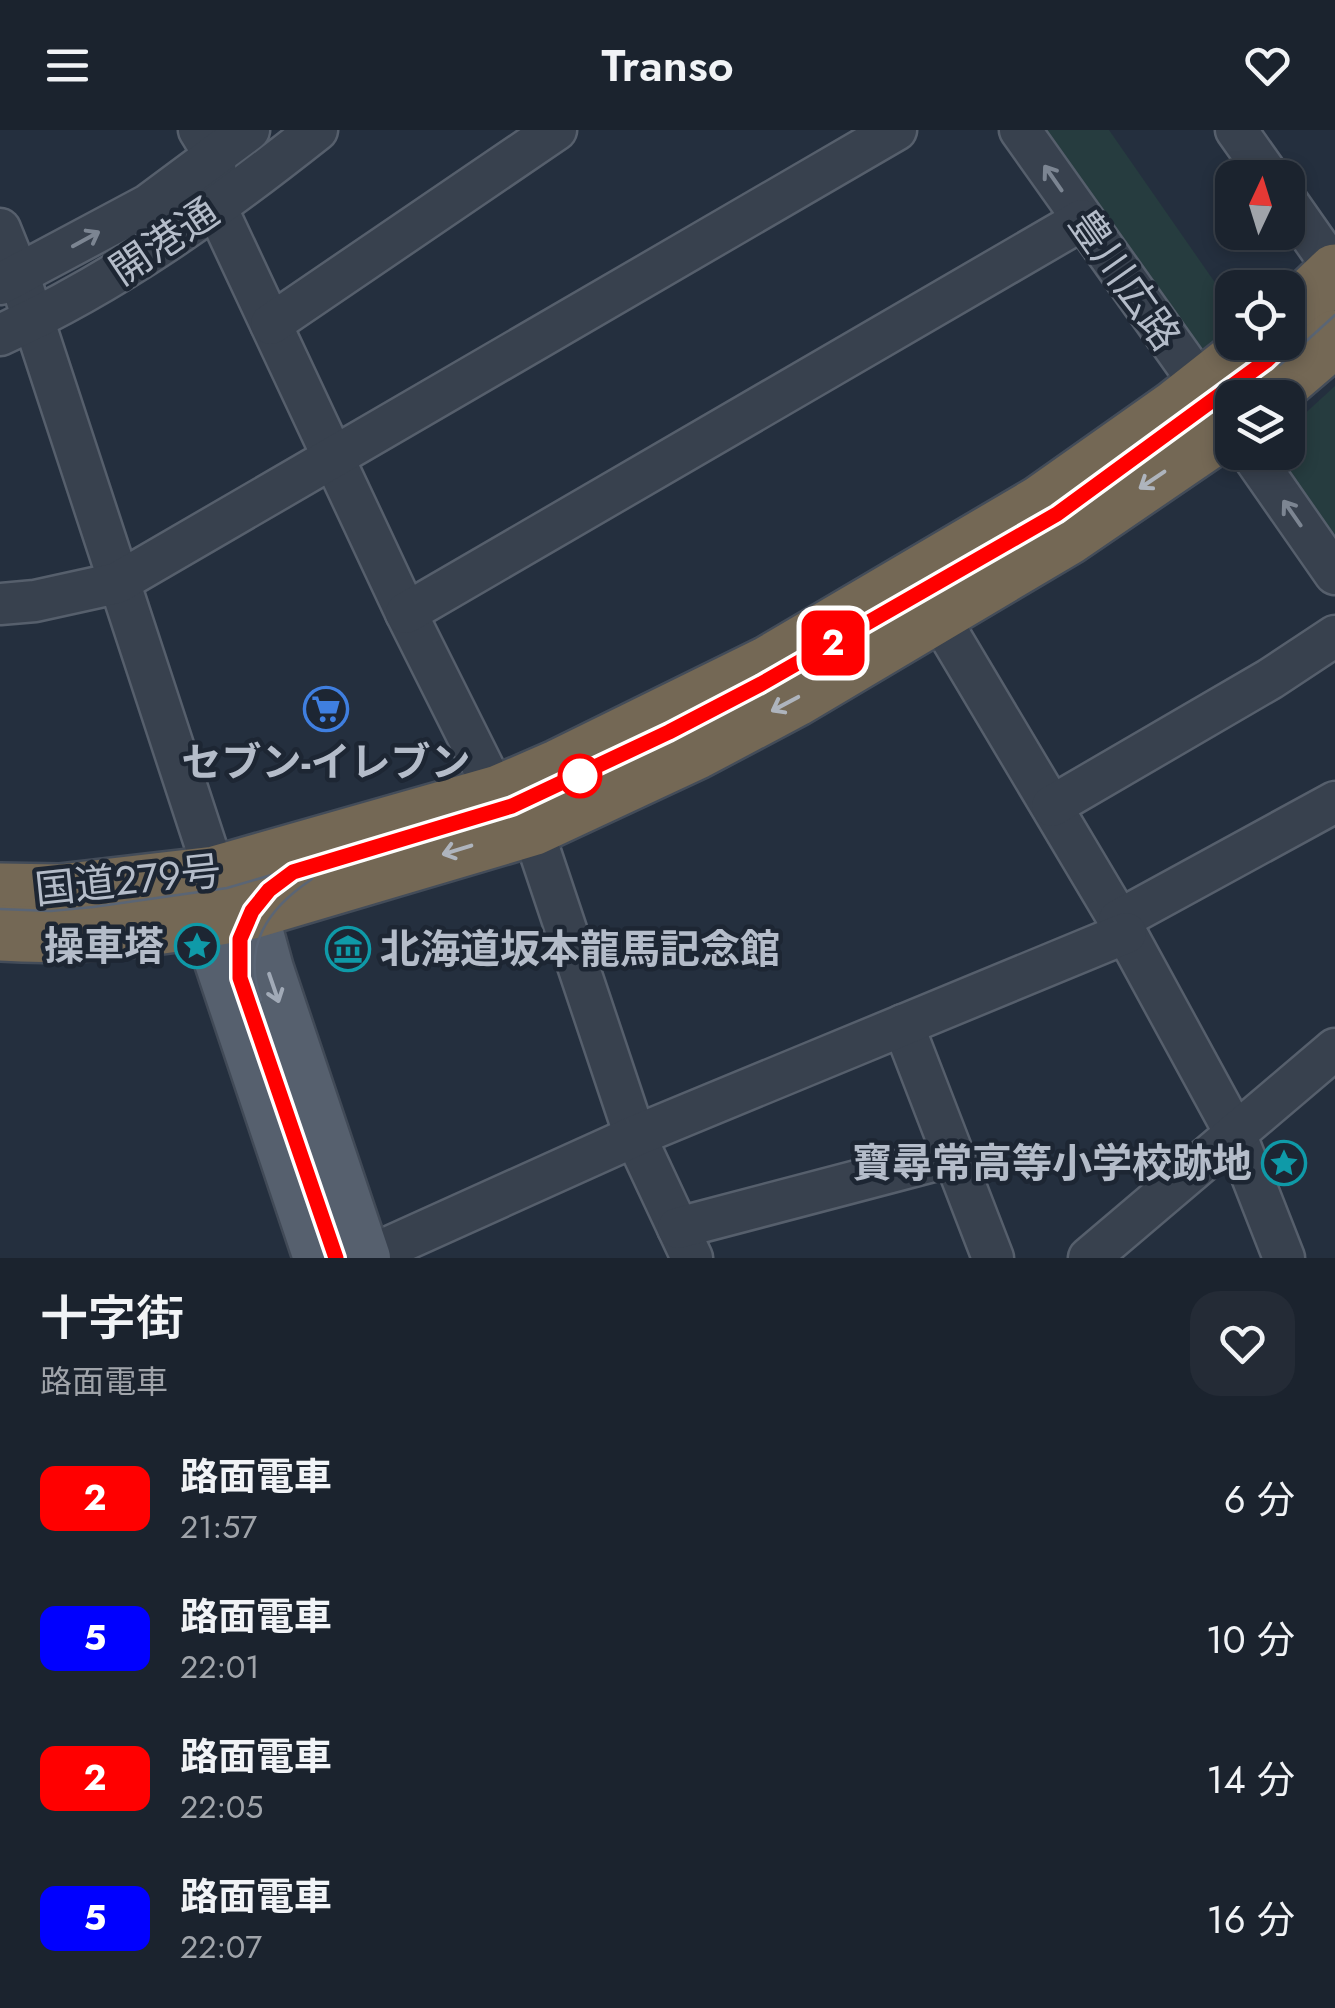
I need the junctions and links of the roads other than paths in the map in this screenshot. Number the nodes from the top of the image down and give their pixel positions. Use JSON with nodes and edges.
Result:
{"nodes":[{"id":1,"x":249,"y":130,"type":"edge"},
{"id":2,"x":317,"y":130,"type":"edge"},
{"id":3,"x":556,"y":130,"type":"edge"},
{"id":4,"x":896,"y":130,"type":"edge"},
{"id":5,"x":1020,"y":130,"type":"edge"},
{"id":6,"x":1236,"y":130,"type":"edge"},
{"id":7,"x":207,"y":143,"type":"edge"},
{"id":8,"x":1257,"y":160,"type":"edge"},
{"id":9,"x":216,"y":207,"type":"junction"},
{"id":10,"x":1082,"y":220,"type":"junction"},
{"id":11,"x":1305,"y":228,"type":"edge"},
{"id":12,"x":0,"y":230,"type":"edge"},
{"id":13,"x":1335,"y":271,"type":"edge"},
{"id":14,"x":10,"y":280,"type":"edge"},
{"id":15,"x":1305,"y":300,"type":"edge"},
{"id":16,"x":271,"y":324,"type":"junction"},
{"id":17,"x":16,"y":327,"type":"edge"},
{"id":18,"x":1335,"y":338,"type":"edge"},
{"id":19,"x":1286,"y":380,"type":"edge"},
{"id":20,"x":1215,"y":402,"type":"edge"},
{"id":21,"x":1215,"y":421,"type":"edge"},
{"id":22,"x":333,"y":456,"type":"junction"},
{"id":23,"x":1263,"y":470,"type":"edge"},
{"id":24,"x":1335,"y":574,"type":"edge"},
{"id":25,"x":118,"y":583,"type":"junction"},
{"id":26,"x":927,"y":597,"type":"junction"},
{"id":27,"x":0,"y":604,"type":"edge"},
{"id":28,"x":406,"y":613,"type":"junction"},
{"id":29,"x":1335,"y":636,"type":"edge"},
{"id":30,"x":1335,"y":802,"type":"edge"},
{"id":31,"x":1052,"y":806,"type":"junction"},
{"id":32,"x":516,"y":810,"type":"junction"},
{"id":33,"x":0,"y":891,"type":"edge"},
{"id":34,"x":224,"y":902,"type":"junction"},
{"id":35,"x":1123,"y":927,"type":"junction"},
{"id":36,"x":0,"y":933,"type":"edge"},
{"id":37,"x":903,"y":1025,"type":"junction"},
{"id":38,"x":1335,"y":1048,"type":"edge"},
{"id":39,"x":1235,"y":1133,"type":"junction"},
{"id":40,"x":636,"y":1136,"type":"junction"},
{"id":41,"x":952,"y":1156,"type":"junction"},
{"id":42,"x":685,"y":1243,"type":"edge"},
{"id":43,"x":319,"y":1258,"type":"edge"},
{"id":44,"x":365,"y":1258,"type":"edge"},
{"id":45,"x":994,"y":1258,"type":"edge"},
{"id":46,"x":1089,"y":1258,"type":"edge"},
{"id":47,"x":1284,"y":1258,"type":"edge"}],
"edges":[{"from":1,"to":7,"type":"street","name":"開港通"},
{"from":2,"to":9,"type":"street","name":"開港通"},
{"from":3,"to":16,"type":"street"},
{"from":4,"to":22,"type":"street"},
{"from":10,"to":5,"type":"street","name":"豊川広路","one_way":true},
{"from":6,"to":8,"type":"street"},
{"from":7,"to":9,"type":"street"},
{"from":14,"to":7,"type":"street","name":"開港通","one_way":true},
{"from":9,"to":16,"type":"street"},
{"from":9,"to":17,"type":"street","name":"開港通"},
{"from":10,"to":20,"type":"street","name":"豊川広路"},
{"from":10,"to":28,"type":"street"},
{"from":11,"to":13,"type":"street"},
{"from":12,"to":14,"type":"street"},
{"from":13,"to":15,"type":"highway"},
{"from":14,"to":17,"type":"street"},
{"from":16,"to":22,"type":"street"},
{"from":17,"to":25,"type":"street"},
{"from":18,"to":19,"type":"highway"},
{"from":21,"to":26,"type":"highway","name":"国道279号"},
{"from":22,"to":25,"type":"street"},
{"from":22,"to":28,"type":"street"},
{"from":24,"to":23,"type":"street","one_way":true},
{"from":25,"to":27,"type":"street"},
{"from":25,"to":34,"type":"street"},
{"from":26,"to":31,"type":"street"},
{"from":26,"to":32,"type":"highway","name":"国道279号"},
{"from":28,"to":32,"type":"street"},
{"from":29,"to":31,"type":"street"},
{"from":30,"to":35,"type":"street"},
{"from":31,"to":35,"type":"street"},
{"from":32,"to":34,"type":"highway","name":"国道279号"},
{"from":32,"to":40,"type":"street"},
{"from":33,"to":34,"type":"highway","name":"国道279号"},
{"from":34,"to":36,"type":"highway","name":"国道279号"},
{"from":34,"to":43,"type":"main road"},
{"from":34,"to":44,"type":"main road","one_way":true},
{"from":35,"to":37,"type":"street"},
{"from":35,"to":39,"type":"street"},
{"from":37,"to":40,"type":"street"},
{"from":37,"to":41,"type":"street"},
{"from":38,"to":39,"type":"street"},
{"from":39,"to":46,"type":"street"},
{"from":39,"to":47,"type":"street"},
{"from":40,"to":42,"type":"street"},
{"from":40,"to":44,"type":"street"},
{"from":41,"to":42,"type":"street"},
{"from":41,"to":45,"type":"street"}]}
